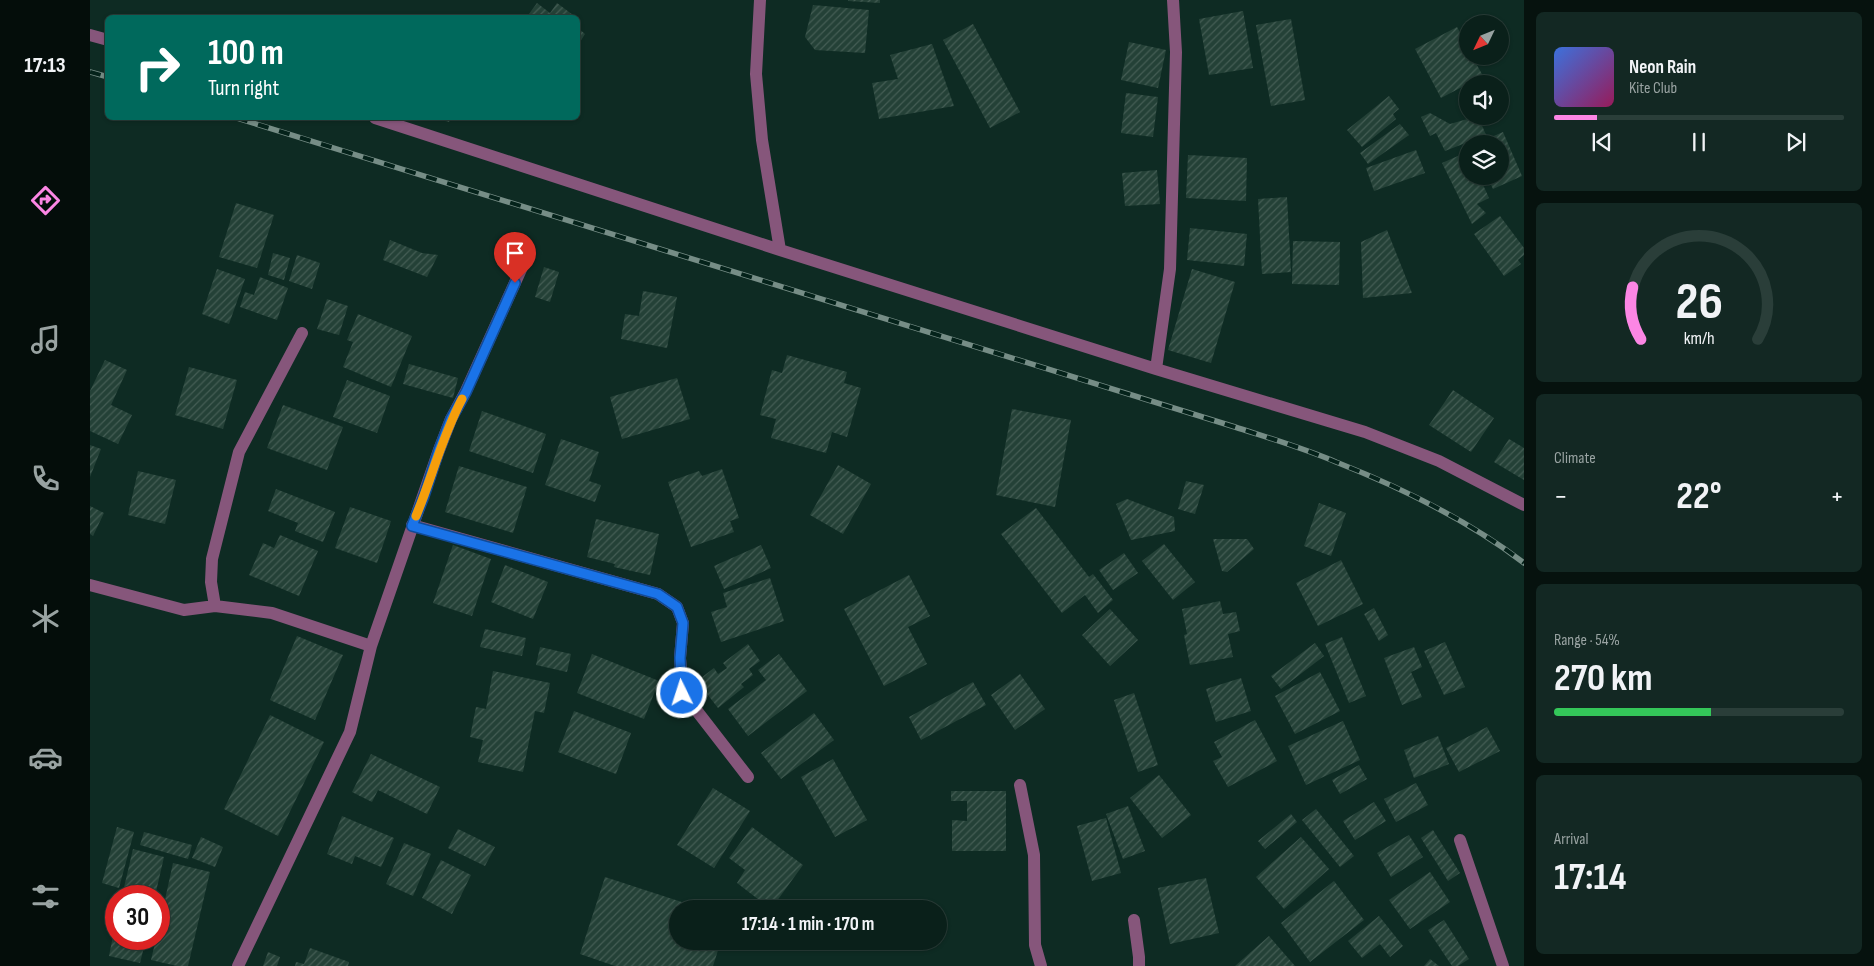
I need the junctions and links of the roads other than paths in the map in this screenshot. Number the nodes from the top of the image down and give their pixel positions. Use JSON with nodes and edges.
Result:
{"nodes":[{"id":1,"x":760,"y":0,"type":"edge"},
{"id":2,"x":1173,"y":0,"type":"edge"},
{"id":3,"x":90,"y":35,"type":"edge"},
{"id":4,"x":105,"y":39,"type":"edge"},
{"id":5,"x":381,"y":120,"type":"edge"},
{"id":6,"x":780,"y":250,"type":"junction"},
{"id":7,"x":523,"y":265,"type":"dead end"},
{"id":8,"x":302,"y":333,"type":"dead end"},
{"id":9,"x":1156,"y":369,"type":"junction"},
{"id":10,"x":1524,"y":505,"type":"edge"},
{"id":11,"x":412,"y":526,"type":"junction"},
{"id":12,"x":90,"y":585,"type":"edge"},
{"id":13,"x":215,"y":606,"type":"junction"},
{"id":14,"x":371,"y":646,"type":"junction"},
{"id":15,"x":748,"y":777,"type":"dead end"},
{"id":16,"x":1020,"y":785,"type":"dead end"},
{"id":17,"x":1460,"y":840,"type":"dead end"},
{"id":18,"x":1134,"y":920,"type":"dead end"},
{"id":19,"x":238,"y":966,"type":"edge"},
{"id":20,"x":1041,"y":966,"type":"edge"},
{"id":21,"x":1138,"y":966,"type":"edge"},
{"id":22,"x":1503,"y":966,"type":"edge"}],
"edges":[{"from":1,"to":6,"type":"street"},
{"from":2,"to":9,"type":"street"},
{"from":3,"to":4,"type":"street"},
{"from":5,"to":6,"type":"street"},
{"from":6,"to":9,"type":"street"},
{"from":7,"to":11,"type":"street"},
{"from":8,"to":13,"type":"street"},
{"from":9,"to":10,"type":"street"},
{"from":11,"to":14,"type":"street"},
{"from":11,"to":15,"type":"street"},
{"from":12,"to":13,"type":"street"},
{"from":13,"to":14,"type":"street"},
{"from":14,"to":19,"type":"street"},
{"from":16,"to":20,"type":"street"},
{"from":17,"to":22,"type":"street"},
{"from":18,"to":21,"type":"street"}]}
